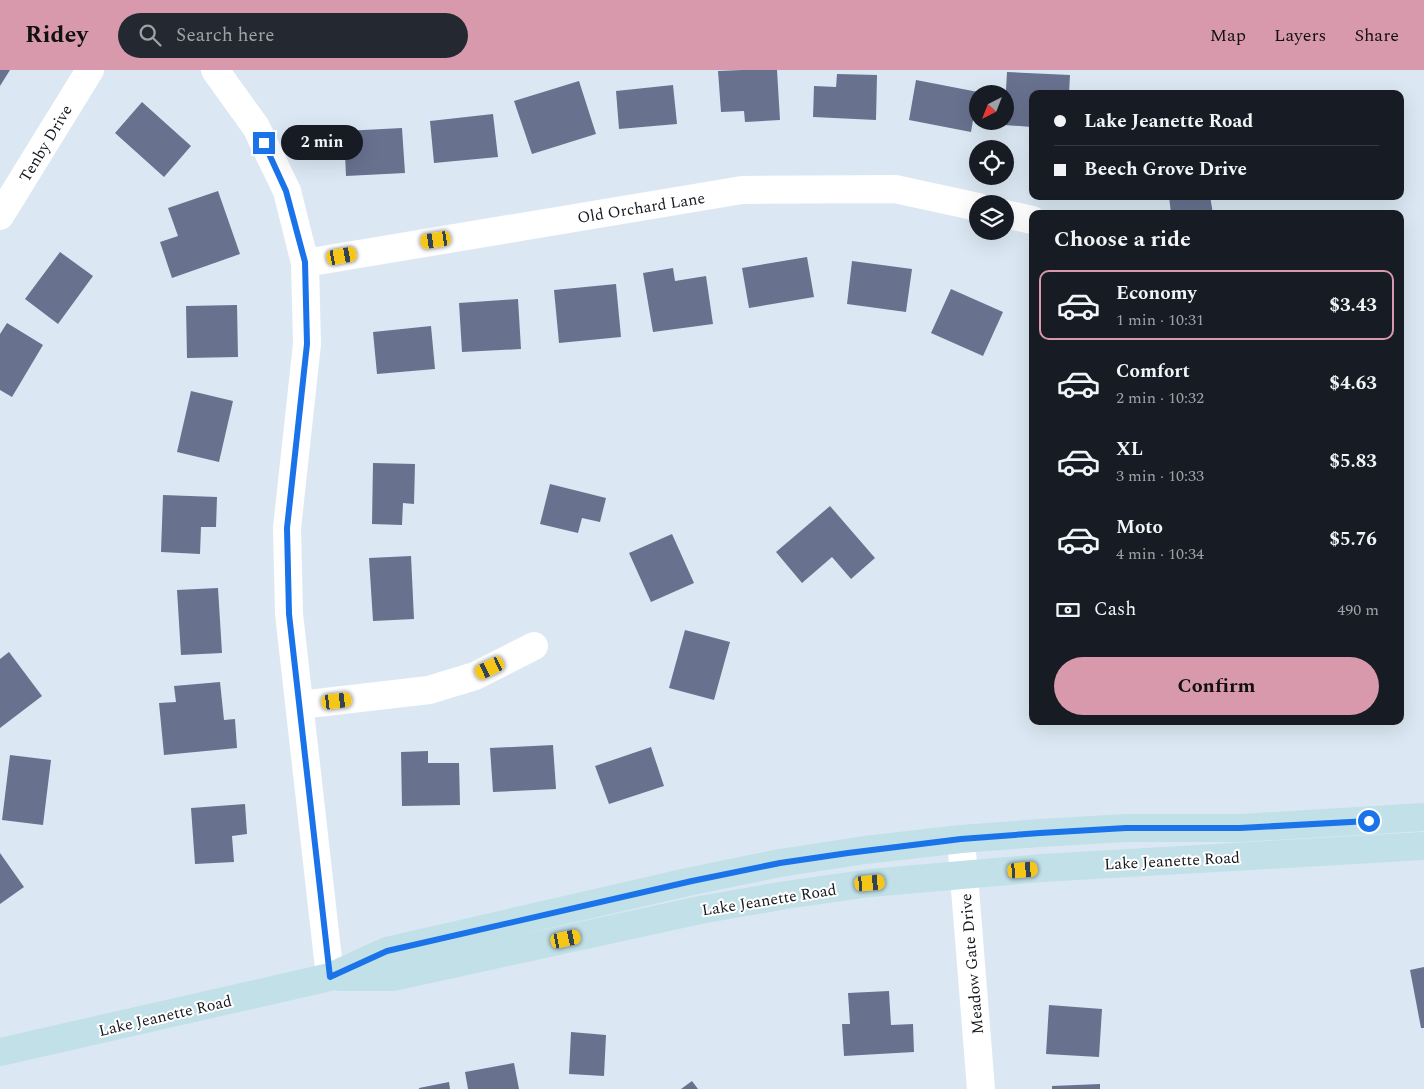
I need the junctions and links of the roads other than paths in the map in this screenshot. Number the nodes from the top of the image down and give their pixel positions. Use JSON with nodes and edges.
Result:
{"nodes":[{"id":1,"x":90,"y":70,"type":"edge"},
{"id":2,"x":215,"y":70,"type":"edge"},
{"id":3,"x":969,"y":205,"type":"edge"},
{"id":4,"x":0,"y":216,"type":"edge"},
{"id":5,"x":1014,"y":216,"type":"edge"},
{"id":6,"x":1029,"y":219,"type":"edge"},
{"id":7,"x":305,"y":262,"type":"junction"},
{"id":8,"x":534,"y":646,"type":"dead end"},
{"id":9,"x":300,"y":705,"type":"junction"},
{"id":10,"x":1424,"y":818,"type":"edge"},
{"id":11,"x":961,"y":839,"type":"junction"},
{"id":12,"x":1424,"y":846,"type":"edge"},
{"id":13,"x":964,"y":875,"type":"junction"},
{"id":14,"x":330,"y":977,"type":"junction"},
{"id":15,"x":0,"y":1052,"type":"edge"},
{"id":16,"x":981,"y":1089,"type":"edge"}],
"edges":[{"from":1,"to":4,"type":"street","name":"Tenby Drive"},
{"from":2,"to":7,"type":"street"},
{"from":3,"to":7,"type":"street","name":"Old Orchard Lane"},
{"from":5,"to":6,"type":"street"},
{"from":7,"to":9,"type":"street"},
{"from":8,"to":9,"type":"street"},
{"from":9,"to":14,"type":"street"},
{"from":10,"to":11,"type":"street","name":"Lake Jeanette Road"},
{"from":11,"to":13,"type":"street","name":"Meadow Gate Drive"},
{"from":11,"to":14,"type":"street","name":"Lake Jeanette Road"},
{"from":12,"to":13,"type":"street","name":"Lake Jeanette Road"},
{"from":13,"to":14,"type":"street","name":"Lake Jeanette Road"},
{"from":13,"to":16,"type":"street","name":"Meadow Gate Drive"},
{"from":14,"to":15,"type":"street","name":"Lake Jeanette Road"}]}
